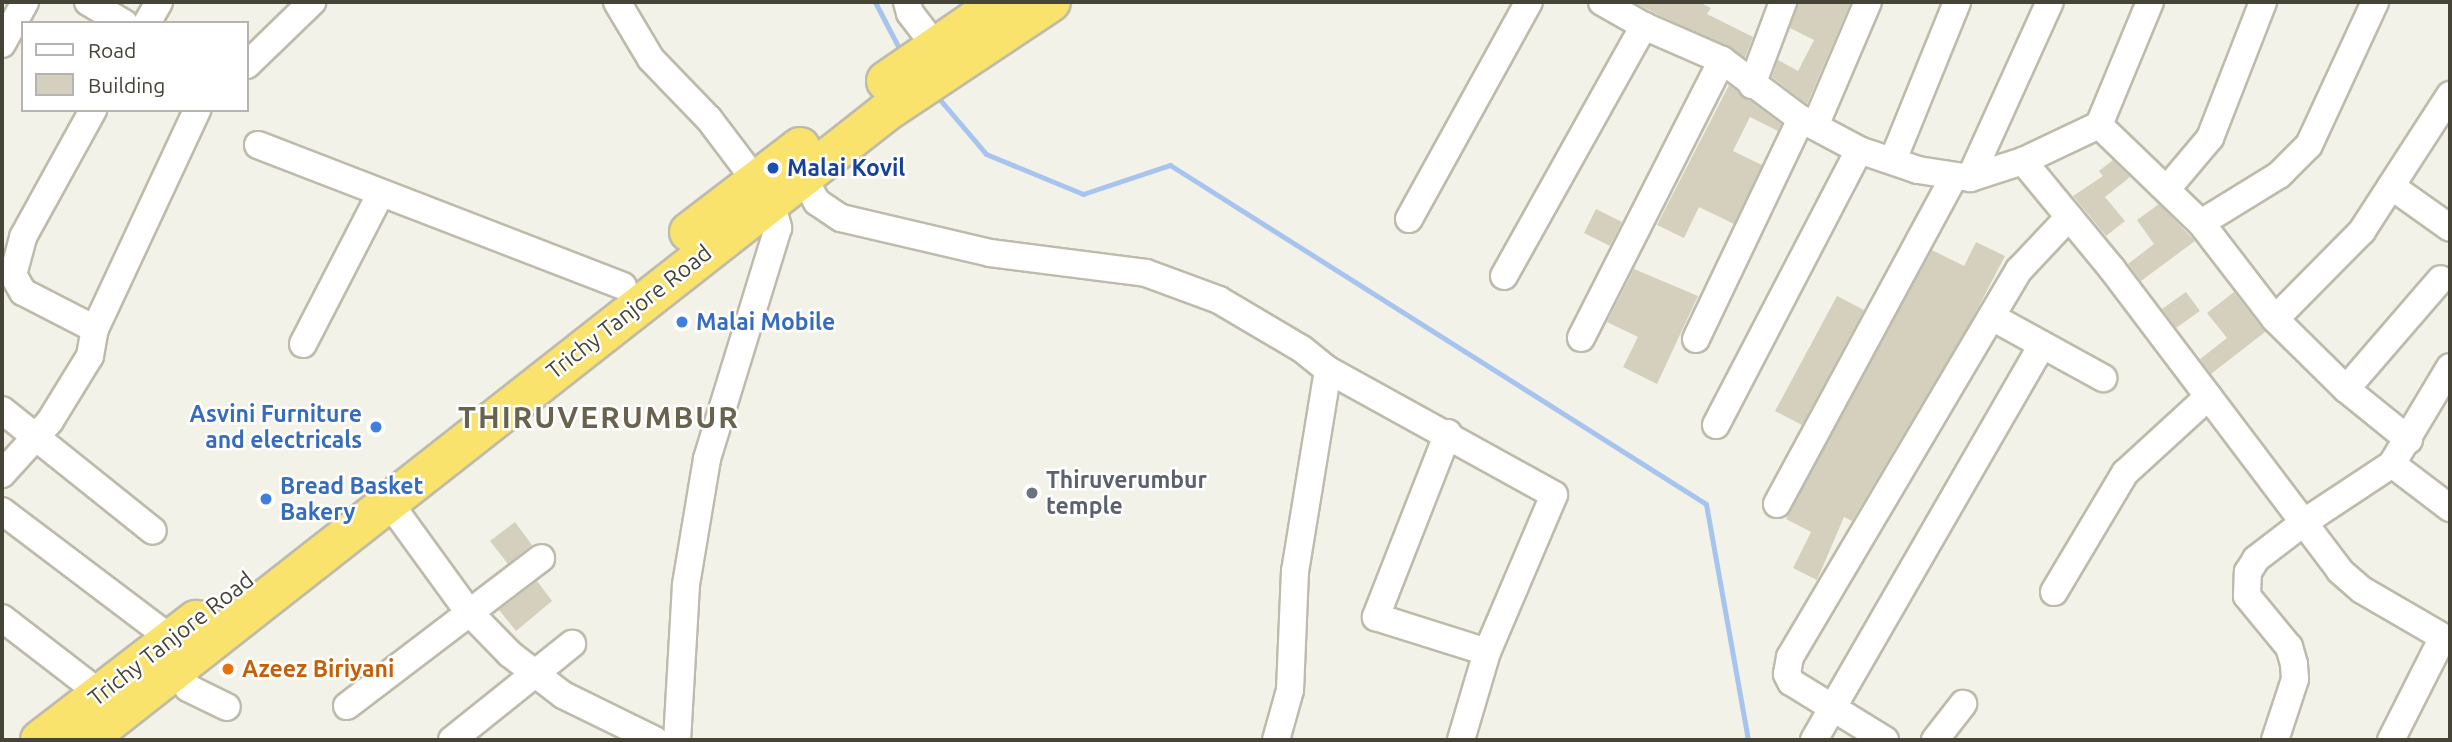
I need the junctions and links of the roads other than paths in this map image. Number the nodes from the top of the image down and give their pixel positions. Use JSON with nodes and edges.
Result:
{"nodes":[{"id":1,"x":25,"y":2,"type":"edge"},
{"id":2,"x":88,"y":2,"type":"edge"},
{"id":3,"x":159,"y":2,"type":"edge"},
{"id":4,"x":618,"y":2,"type":"edge"},
{"id":5,"x":907,"y":2,"type":"edge"},
{"id":6,"x":1001,"y":2,"type":"edge"},
{"id":7,"x":1051,"y":2,"type":"edge"},
{"id":8,"x":1528,"y":2,"type":"edge"},
{"id":9,"x":1602,"y":2,"type":"edge"},
{"id":10,"x":1783,"y":2,"type":"edge"},
{"id":11,"x":1868,"y":2,"type":"edge"},
{"id":12,"x":1957,"y":2,"type":"edge"},
{"id":13,"x":2050,"y":2,"type":"edge"},
{"id":14,"x":2150,"y":2,"type":"edge"},
{"id":15,"x":2263,"y":2,"type":"edge"},
{"id":16,"x":2375,"y":2,"type":"edge"},
{"id":17,"x":305,"y":4,"type":"edge"},
{"id":18,"x":121,"y":21,"type":"edge"},
{"id":19,"x":147,"y":21,"type":"edge"},
{"id":20,"x":1644,"y":26,"type":"junction"},
{"id":21,"x":2,"y":44,"type":"edge"},
{"id":22,"x":939,"y":55,"type":"junction"},
{"id":23,"x":1722,"y":60,"type":"junction"},
{"id":24,"x":248,"y":64,"type":"edge"},
{"id":25,"x":1752,"y":85,"type":"junction"},
{"id":26,"x":2450,"y":95,"type":"edge"},
{"id":27,"x":878,"y":102,"type":"junction"},
{"id":28,"x":92,"y":112,"type":"edge"},
{"id":29,"x":196,"y":112,"type":"edge"},
{"id":30,"x":1808,"y":123,"type":"junction"},
{"id":31,"x":2099,"y":125,"type":"junction"},
{"id":32,"x":258,"y":145,"type":"dead end"},
{"id":33,"x":1858,"y":150,"type":"junction"},
{"id":34,"x":1893,"y":160,"type":"junction"},
{"id":35,"x":2023,"y":161,"type":"junction"},
{"id":36,"x":802,"y":176,"type":"junction"},
{"id":37,"x":1962,"y":177,"type":"junction"},
{"id":38,"x":2391,"y":186,"type":"junction"},
{"id":39,"x":2168,"y":189,"type":"junction"},
{"id":40,"x":762,"y":190,"type":"junction"},
{"id":41,"x":381,"y":192,"type":"junction"},
{"id":42,"x":2069,"y":217,"type":"junction"},
{"id":43,"x":1409,"y":219,"type":"dead end"},
{"id":44,"x":2201,"y":223,"type":"junction"},
{"id":45,"x":2450,"y":228,"type":"edge"},
{"id":46,"x":1504,"y":276,"type":"dead end"},
{"id":47,"x":2441,"y":279,"type":"dead end"},
{"id":48,"x":623,"y":286,"type":"junction"},
{"id":49,"x":1992,"y":317,"type":"junction"},
{"id":50,"x":2275,"y":319,"type":"junction"},
{"id":51,"x":95,"y":329,"type":"junction"},
{"id":52,"x":1581,"y":338,"type":"dead end"},
{"id":53,"x":1696,"y":339,"type":"dead end"},
{"id":54,"x":303,"y":344,"type":"dead end"},
{"id":55,"x":2042,"y":345,"type":"junction"},
{"id":56,"x":1328,"y":370,"type":"junction"},
{"id":57,"x":2449,"y":373,"type":"edge"},
{"id":58,"x":2103,"y":378,"type":"dead end"},
{"id":59,"x":2346,"y":389,"type":"junction"},
{"id":60,"x":2208,"y":397,"type":"junction"},
{"id":61,"x":2,"y":410,"type":"edge"},
{"id":62,"x":1716,"y":425,"type":"dead end"},
{"id":63,"x":1448,"y":433,"type":"junction"},
{"id":64,"x":38,"y":436,"type":"junction"},
{"id":65,"x":2409,"y":440,"type":"junction"},
{"id":66,"x":2392,"y":464,"type":"junction"},
{"id":67,"x":2,"y":474,"type":"edge"},
{"id":68,"x":388,"y":501,"type":"junction"},
{"id":69,"x":1777,"y":504,"type":"dead end"},
{"id":70,"x":2450,"y":508,"type":"edge"},
{"id":71,"x":2,"y":510,"type":"edge"},
{"id":72,"x":2303,"y":523,"type":"junction"},
{"id":73,"x":153,"y":531,"type":"dead end"},
{"id":74,"x":541,"y":558,"type":"dead end"},
{"id":75,"x":2054,"y":592,"type":"dead end"},
{"id":76,"x":468,"y":611,"type":"junction"},
{"id":77,"x":2,"y":618,"type":"edge"},
{"id":78,"x":2447,"y":639,"type":"edge"},
{"id":79,"x":572,"y":644,"type":"dead end"},
{"id":80,"x":1487,"y":652,"type":"junction"},
{"id":81,"x":174,"y":653,"type":"junction"},
{"id":82,"x":535,"y":674,"type":"junction"},
{"id":83,"x":111,"y":702,"type":"junction"},
{"id":84,"x":1963,"y":704,"type":"dead end"},
{"id":85,"x":347,"y":706,"type":"dead end"},
{"id":86,"x":227,"y":707,"type":"dead end"},
{"id":87,"x":1832,"y":710,"type":"junction"},
{"id":88,"x":40,"y":740,"type":"edge"},
{"id":89,"x":86,"y":740,"type":"edge"},
{"id":90,"x":452,"y":740,"type":"edge"},
{"id":91,"x":655,"y":740,"type":"edge"},
{"id":92,"x":677,"y":740,"type":"edge"},
{"id":93,"x":1276,"y":740,"type":"edge"},
{"id":94,"x":1461,"y":740,"type":"edge"},
{"id":95,"x":1814,"y":740,"type":"edge"},
{"id":96,"x":1885,"y":740,"type":"edge"},
{"id":97,"x":1935,"y":740,"type":"edge"},
{"id":98,"x":2275,"y":740,"type":"edge"},
{"id":99,"x":2391,"y":740,"type":"edge"}],
"edges":[{"from":1,"to":21,"type":"street"},
{"from":2,"to":18,"type":"street"},
{"from":3,"to":19,"type":"street"},
{"from":4,"to":40,"type":"street"},
{"from":5,"to":22,"type":"street"},
{"from":6,"to":22,"type":"highway","name":"Trichy Tanjore Road"},
{"from":7,"to":22,"type":"highway","name":"Trichy Tanjore Road"},
{"from":8,"to":43,"type":"street"},
{"from":9,"to":20,"type":"street"},
{"from":10,"to":25,"type":"street"},
{"from":11,"to":30,"type":"street"},
{"from":12,"to":34,"type":"street"},
{"from":13,"to":37,"type":"street"},
{"from":14,"to":31,"type":"street"},
{"from":15,"to":39,"type":"street"},
{"from":16,"to":44,"type":"street"},
{"from":17,"to":24,"type":"street"},
{"from":20,"to":23,"type":"street"},
{"from":20,"to":46,"type":"street"},
{"from":22,"to":27,"type":"highway","name":"Trichy Tanjore Road"},
{"from":23,"to":25,"type":"street"},
{"from":23,"to":52,"type":"street"},
{"from":25,"to":30,"type":"street"},
{"from":26,"to":38,"type":"street"},
{"from":27,"to":36,"type":"highway","name":"Trichy Tanjore Road"},
{"from":27,"to":40,"type":"highway","name":"Trichy Tanjore Road"},
{"from":28,"to":51,"type":"street"},
{"from":29,"to":51,"type":"street"},
{"from":30,"to":33,"type":"street"},
{"from":30,"to":53,"type":"street"},
{"from":31,"to":35,"type":"street"},
{"from":31,"to":39,"type":"street"},
{"from":32,"to":41,"type":"street"},
{"from":33,"to":34,"type":"street"},
{"from":33,"to":62,"type":"street"},
{"from":34,"to":37,"type":"street"},
{"from":35,"to":37,"type":"street"},
{"from":35,"to":42,"type":"street"},
{"from":36,"to":40,"type":"highway","name":"Trichy Tanjore Road"},
{"from":36,"to":56,"type":"street"},
{"from":37,"to":69,"type":"street"},
{"from":38,"to":45,"type":"street"},
{"from":38,"to":50,"type":"street"},
{"from":39,"to":44,"type":"street"},
{"from":40,"to":48,"type":"highway","name":"Trichy Tanjore Road"},
{"from":40,"to":68,"type":"highway","name":"Trichy Tanjore Road"},
{"from":40,"to":92,"type":"street"},
{"from":41,"to":48,"type":"street"},
{"from":41,"to":54,"type":"street"},
{"from":42,"to":49,"type":"street"},
{"from":42,"to":60,"type":"street"},
{"from":44,"to":50,"type":"street"},
{"from":47,"to":59,"type":"street"},
{"from":48,"to":81,"type":"highway","name":"Trichy Tanjore Road"},
{"from":49,"to":55,"type":"street"},
{"from":49,"to":87,"type":"street"},
{"from":50,"to":59,"type":"street"},
{"from":51,"to":64,"type":"street"},
{"from":55,"to":58,"type":"street"},
{"from":55,"to":87,"type":"street"},
{"from":56,"to":63,"type":"street"},
{"from":56,"to":93,"type":"street"},
{"from":57,"to":65,"type":"street"},
{"from":59,"to":65,"type":"street"},
{"from":60,"to":72,"type":"street"},
{"from":60,"to":75,"type":"street"},
{"from":61,"to":64,"type":"street"},
{"from":63,"to":80,"type":"street"},
{"from":63,"to":80,"type":"street"},
{"from":64,"to":67,"type":"street"},
{"from":64,"to":73,"type":"street"},
{"from":65,"to":66,"type":"street"},
{"from":66,"to":70,"type":"street"},
{"from":66,"to":72,"type":"street"},
{"from":68,"to":76,"type":"street"},
{"from":68,"to":81,"type":"highway","name":"Trichy Tanjore Road"},
{"from":71,"to":81,"type":"street"},
{"from":72,"to":78,"type":"street"},
{"from":72,"to":98,"type":"street"},
{"from":74,"to":76,"type":"street"},
{"from":76,"to":82,"type":"street"},
{"from":76,"to":85,"type":"street"},
{"from":77,"to":83,"type":"street"},
{"from":78,"to":99,"type":"street"},
{"from":79,"to":82,"type":"street"},
{"from":80,"to":94,"type":"street"},
{"from":81,"to":83,"type":"highway","name":"Trichy Tanjore Road"},
{"from":81,"to":86,"type":"street"},
{"from":82,"to":90,"type":"street"},
{"from":82,"to":91,"type":"street"},
{"from":83,"to":88,"type":"highway","name":"Trichy Tanjore Road"},
{"from":83,"to":89,"type":"highway","name":"Trichy Tanjore Road"},
{"from":84,"to":97,"type":"street"},
{"from":87,"to":95,"type":"street"},
{"from":87,"to":96,"type":"street"}]}
